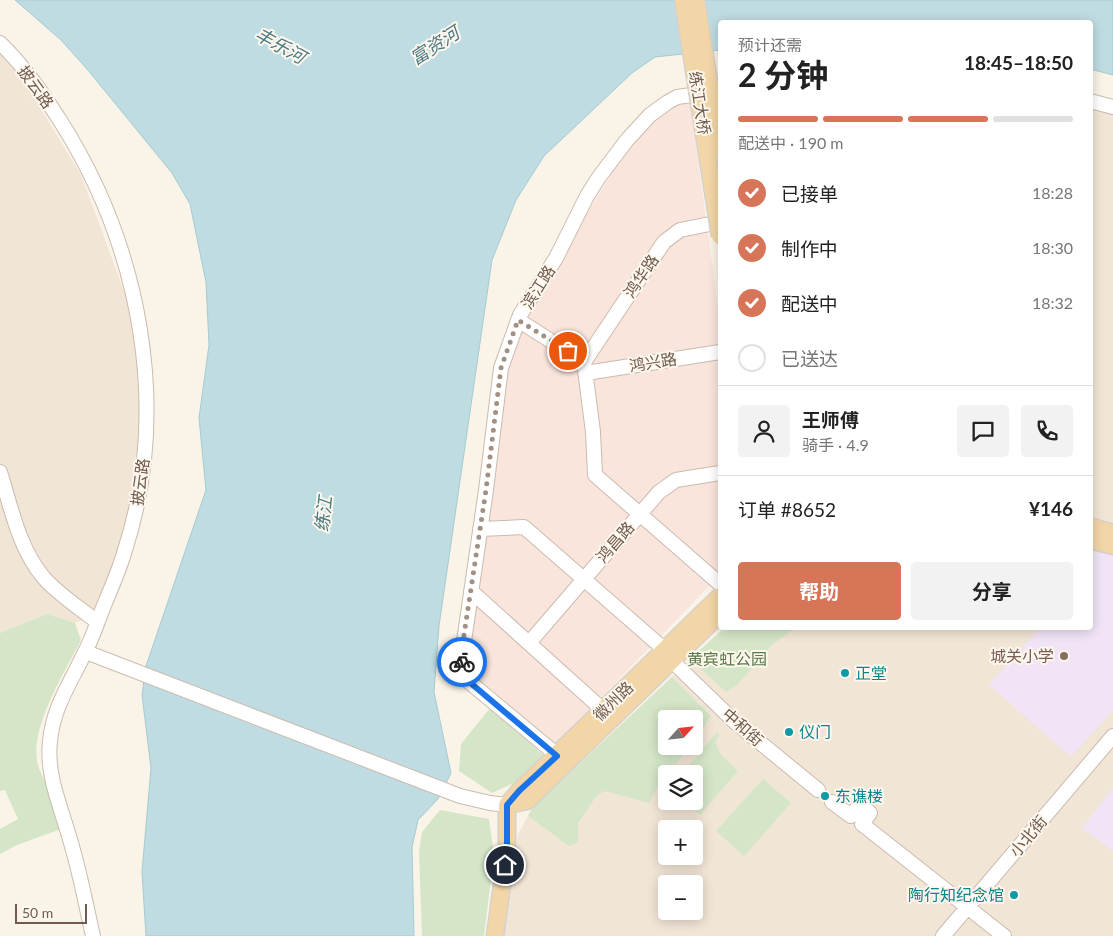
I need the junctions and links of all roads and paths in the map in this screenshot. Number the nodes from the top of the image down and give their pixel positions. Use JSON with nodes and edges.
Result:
{"nodes":[{"id":1,"x":683,"y":0,"type":"edge"},
{"id":2,"x":696,"y":0,"type":"edge"},
{"id":3,"x":0,"y":43,"type":"edge"},
{"id":4,"x":718,"y":91,"type":"edge"},
{"id":5,"x":1093,"y":102,"type":"edge"},
{"id":6,"x":1113,"y":107,"type":"edge"},
{"id":7,"x":718,"y":138,"type":"edge"},
{"id":8,"x":718,"y":222,"type":"edge"},
{"id":9,"x":718,"y":223,"type":"edge"},
{"id":10,"x":518,"y":320,"type":"junction"},
{"id":11,"x":718,"y":352,"type":"edge"},
{"id":12,"x":585,"y":367,"type":"junction"},
{"id":13,"x":0,"y":472,"type":"edge"},
{"id":14,"x":718,"y":473,"type":"edge"},
{"id":15,"x":640,"y":514,"type":"junction"},
{"id":16,"x":1093,"y":527,"type":"edge"},
{"id":17,"x":480,"y":529,"type":"junction"},
{"id":18,"x":1113,"y":533,"type":"edge"},
{"id":19,"x":1093,"y":541,"type":"edge"},
{"id":20,"x":1113,"y":546,"type":"edge"},
{"id":21,"x":583,"y":579,"type":"junction"},
{"id":22,"x":718,"y":582,"type":"edge"},
{"id":23,"x":471,"y":591,"type":"junction"},
{"id":24,"x":718,"y":598,"type":"edge"},
{"id":25,"x":718,"y":616,"type":"edge"},
{"id":26,"x":98,"y":622,"type":"junction"},
{"id":27,"x":528,"y":643,"type":"junction"},
{"id":28,"x":92,"y":654,"type":"junction"},
{"id":29,"x":668,"y":656,"type":"junction"},
{"id":30,"x":603,"y":710,"type":"junction"},
{"id":31,"x":1113,"y":736,"type":"edge"},
{"id":32,"x":557,"y":756,"type":"junction"},
{"id":33,"x":818,"y":790,"type":"dead end"},
{"id":34,"x":832,"y":802,"type":"dead end"},
{"id":35,"x":507,"y":805,"type":"junction"},
{"id":36,"x":968,"y":906,"type":"junction"},
{"id":37,"x":94,"y":936,"type":"edge"},
{"id":38,"x":495,"y":936,"type":"edge"},
{"id":39,"x":943,"y":936,"type":"edge"},
{"id":40,"x":1004,"y":936,"type":"edge"}],
"edges":[{"from":1,"to":9,"type":"main road","name":"练江大桥","bridge":true},
{"from":2,"to":7,"type":"main road","name":"练江大桥","bridge":true},
{"from":3,"to":26,"type":"street","name":"披云路"},
{"from":4,"to":10,"type":"street","name":"滨江路"},
{"from":5,"to":6,"type":"street"},
{"from":8,"to":12,"type":"street","name":"鸿华路"},
{"from":10,"to":12,"type":"street"},
{"from":10,"to":17,"type":"street","name":"滨江路"},
{"from":11,"to":12,"type":"street","name":"鸿兴路"},
{"from":12,"to":15,"type":"street"},
{"from":13,"to":26,"type":"street"},
{"from":14,"to":15,"type":"street","name":"鸿昌路"},
{"from":15,"to":21,"type":"street","name":"鸿昌路"},
{"from":15,"to":22,"type":"street"},
{"from":16,"to":18,"type":"main road"},
{"from":17,"to":21,"type":"street","name":"中和街"},
{"from":17,"to":23,"type":"street","name":"滨江路"},
{"from":19,"to":20,"type":"main road"},
{"from":21,"to":27,"type":"street","name":"鸿昌路"},
{"from":21,"to":29,"type":"street","name":"中和街"},
{"from":23,"to":27,"type":"street"},
{"from":23,"to":32,"type":"street","name":"滨江路"},
{"from":24,"to":29,"type":"main road","name":"徽州路"},
{"from":25,"to":29,"type":"main road","name":"徽州路"},
{"from":26,"to":28,"type":"street","name":"披云路"},
{"from":27,"to":30,"type":"street"},
{"from":28,"to":35,"type":"street"},
{"from":28,"to":37,"type":"street","name":"披云路"},
{"from":29,"to":30,"type":"main road","name":"徽州路"},
{"from":29,"to":33,"type":"street","name":"中和街"},
{"from":29,"to":35,"type":"main road","name":"徽州路"},
{"from":30,"to":32,"type":"main road","name":"徽州路"},
{"from":31,"to":36,"type":"street","name":"小北街"},
{"from":32,"to":35,"type":"main road","name":"徽州路"},
{"from":34,"to":36,"type":"street"},
{"from":35,"to":38,"type":"main road"},
{"from":36,"to":39,"type":"street","name":"小北街"},
{"from":36,"to":40,"type":"street"}]}
